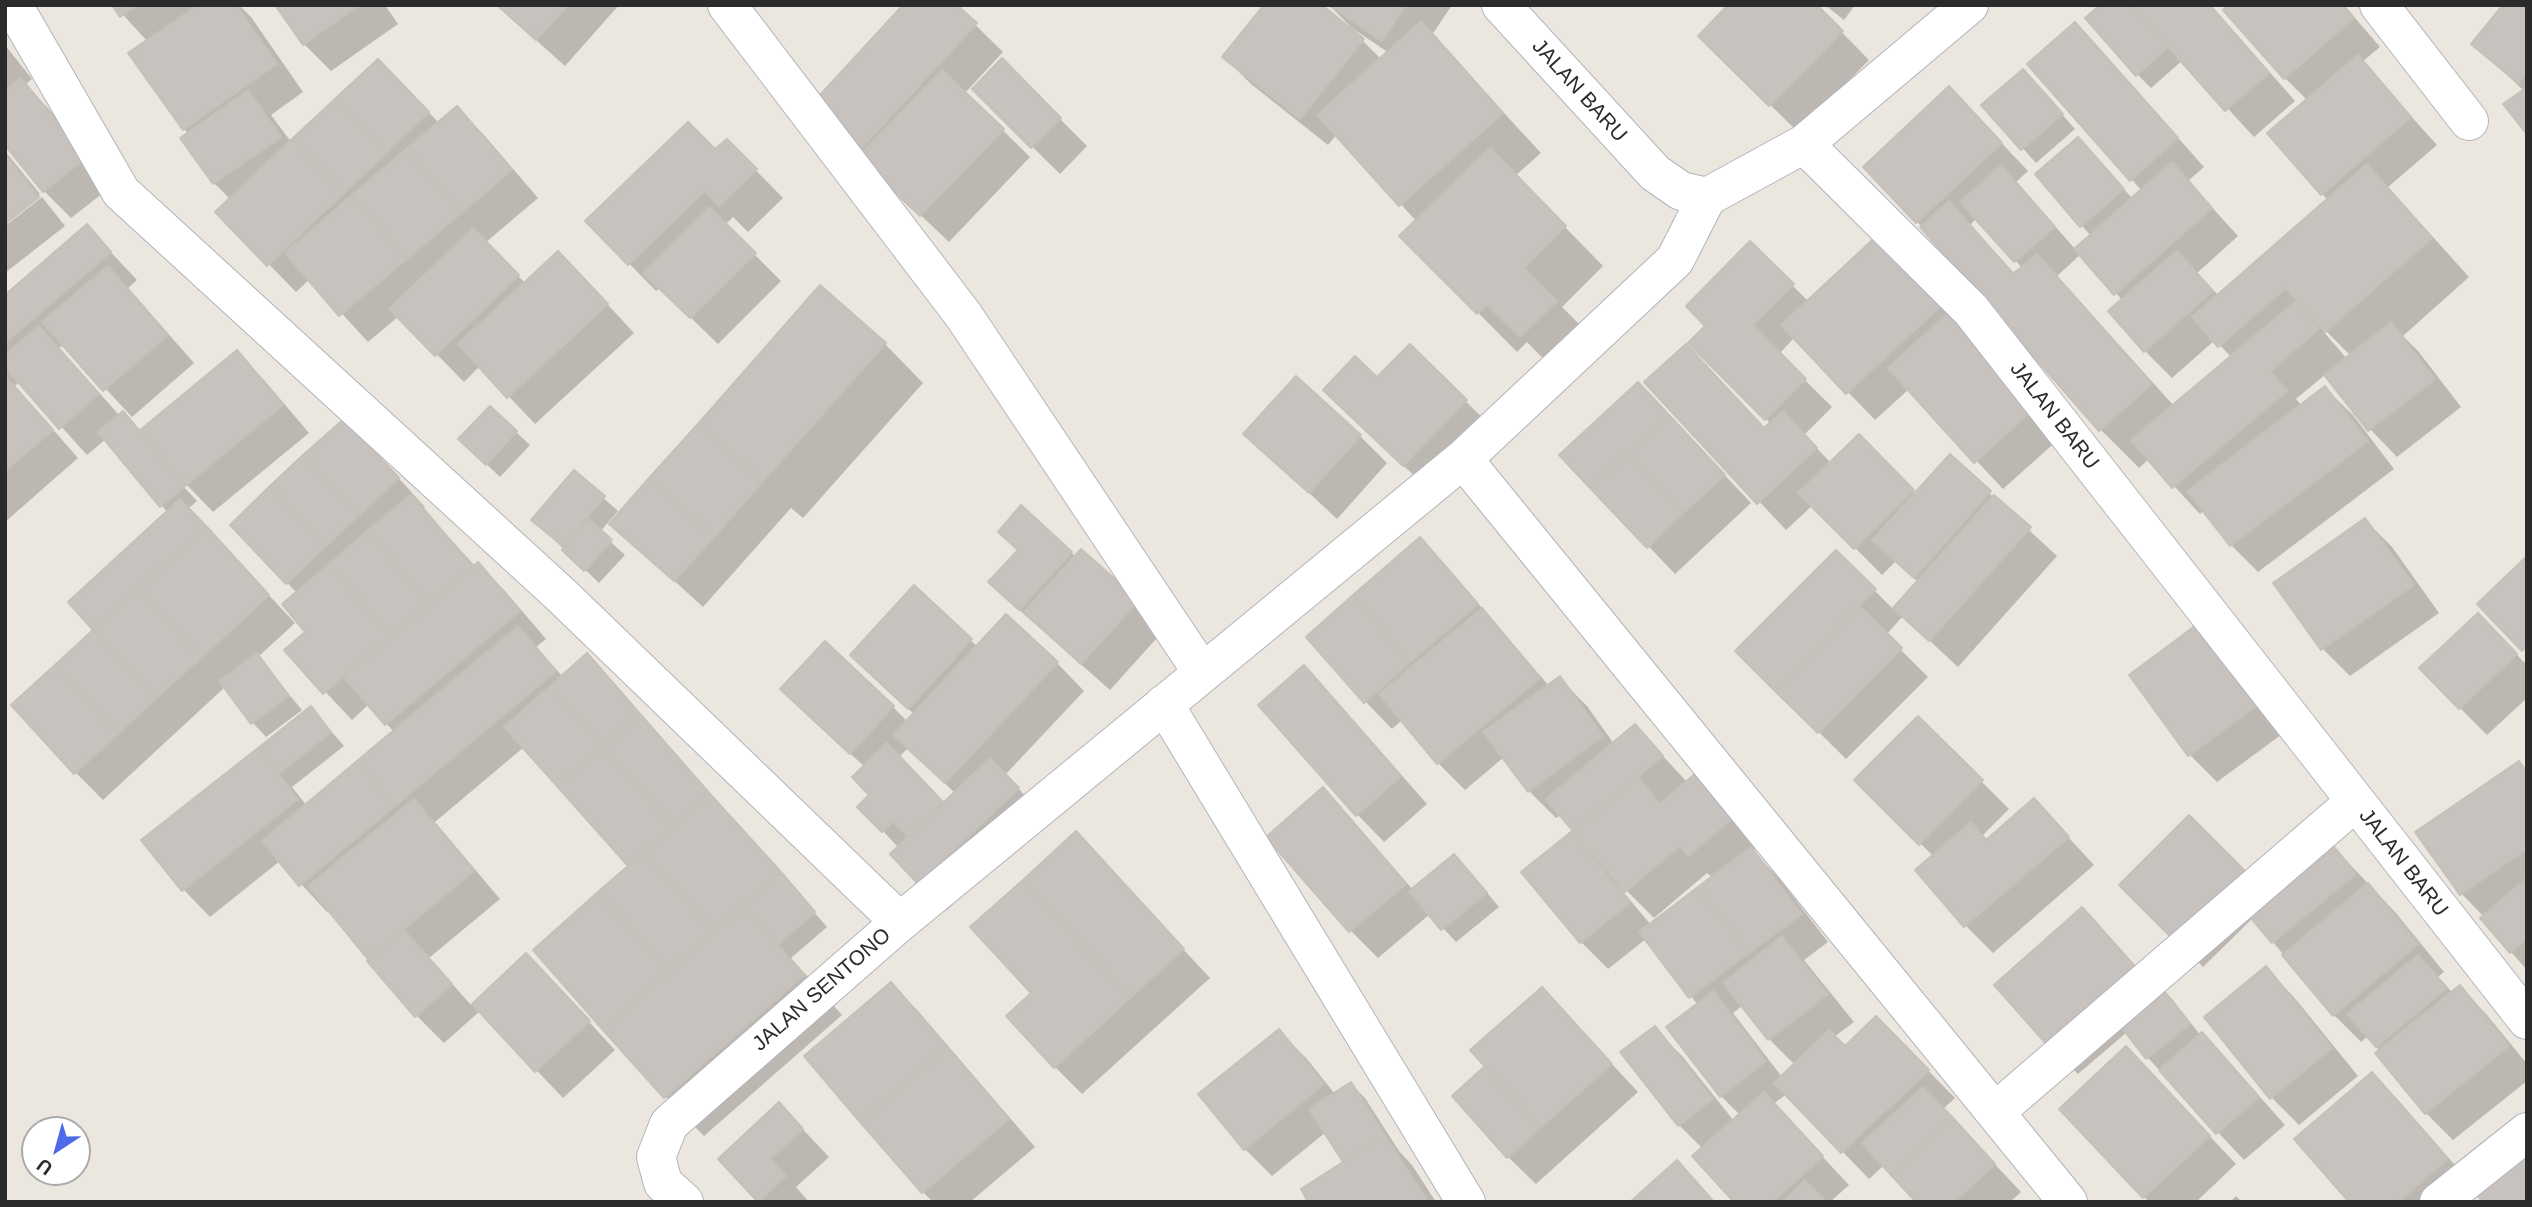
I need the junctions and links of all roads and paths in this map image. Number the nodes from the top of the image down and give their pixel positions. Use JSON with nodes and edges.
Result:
{"nodes":[{"id":1,"x":13,"y":5,"type":"edge"},
{"id":2,"x":727,"y":5,"type":"edge"},
{"id":3,"x":1501,"y":5,"type":"edge"},
{"id":4,"x":1969,"y":5,"type":"edge"},
{"id":5,"x":2379,"y":5,"type":"edge"},
{"id":6,"x":2469,"y":121,"type":"dead end"},
{"id":7,"x":1804,"y":144,"type":"junction"},
{"id":8,"x":1707,"y":197,"type":"junction"},
{"id":9,"x":1463,"y":459,"type":"junction"},
{"id":10,"x":1202,"y":672,"type":"junction"},
{"id":11,"x":1164,"y":704,"type":"junction"},
{"id":12,"x":2355,"y":802,"type":"junction"},
{"id":13,"x":900,"y":922,"type":"junction"},
{"id":14,"x":2527,"y":1020,"type":"edge"},
{"id":15,"x":1995,"y":1112,"type":"junction"},
{"id":16,"x":2527,"y":1132,"type":"edge"},
{"id":17,"x":684,"y":1202,"type":"edge"},
{"id":18,"x":1466,"y":1202,"type":"edge"},
{"id":19,"x":2068,"y":1202,"type":"edge"},
{"id":20,"x":2439,"y":1202,"type":"edge"}],
"edges":[{"from":1,"to":13,"type":"street"},
{"from":2,"to":10,"type":"street"},
{"from":3,"to":8,"type":"street","name":"JALAN BARU"},
{"from":4,"to":7,"type":"street"},
{"from":5,"to":6,"type":"street"},
{"from":7,"to":8,"type":"street"},
{"from":7,"to":12,"type":"street","name":"JALAN BARU"},
{"from":8,"to":9,"type":"street","name":"JALAN SENTONO"},
{"from":9,"to":10,"type":"street","name":"JALAN SENTONO"},
{"from":9,"to":15,"type":"street"},
{"from":10,"to":11,"type":"street","name":"JALAN SENTONO"},
{"from":11,"to":13,"type":"street","name":"JALAN SENTONO"},
{"from":11,"to":18,"type":"street"},
{"from":12,"to":14,"type":"street","name":"JALAN BARU"},
{"from":12,"to":15,"type":"street"},
{"from":13,"to":17,"type":"street","name":"JALAN SENTONO"},
{"from":15,"to":19,"type":"street"},
{"from":16,"to":20,"type":"street"}]}
